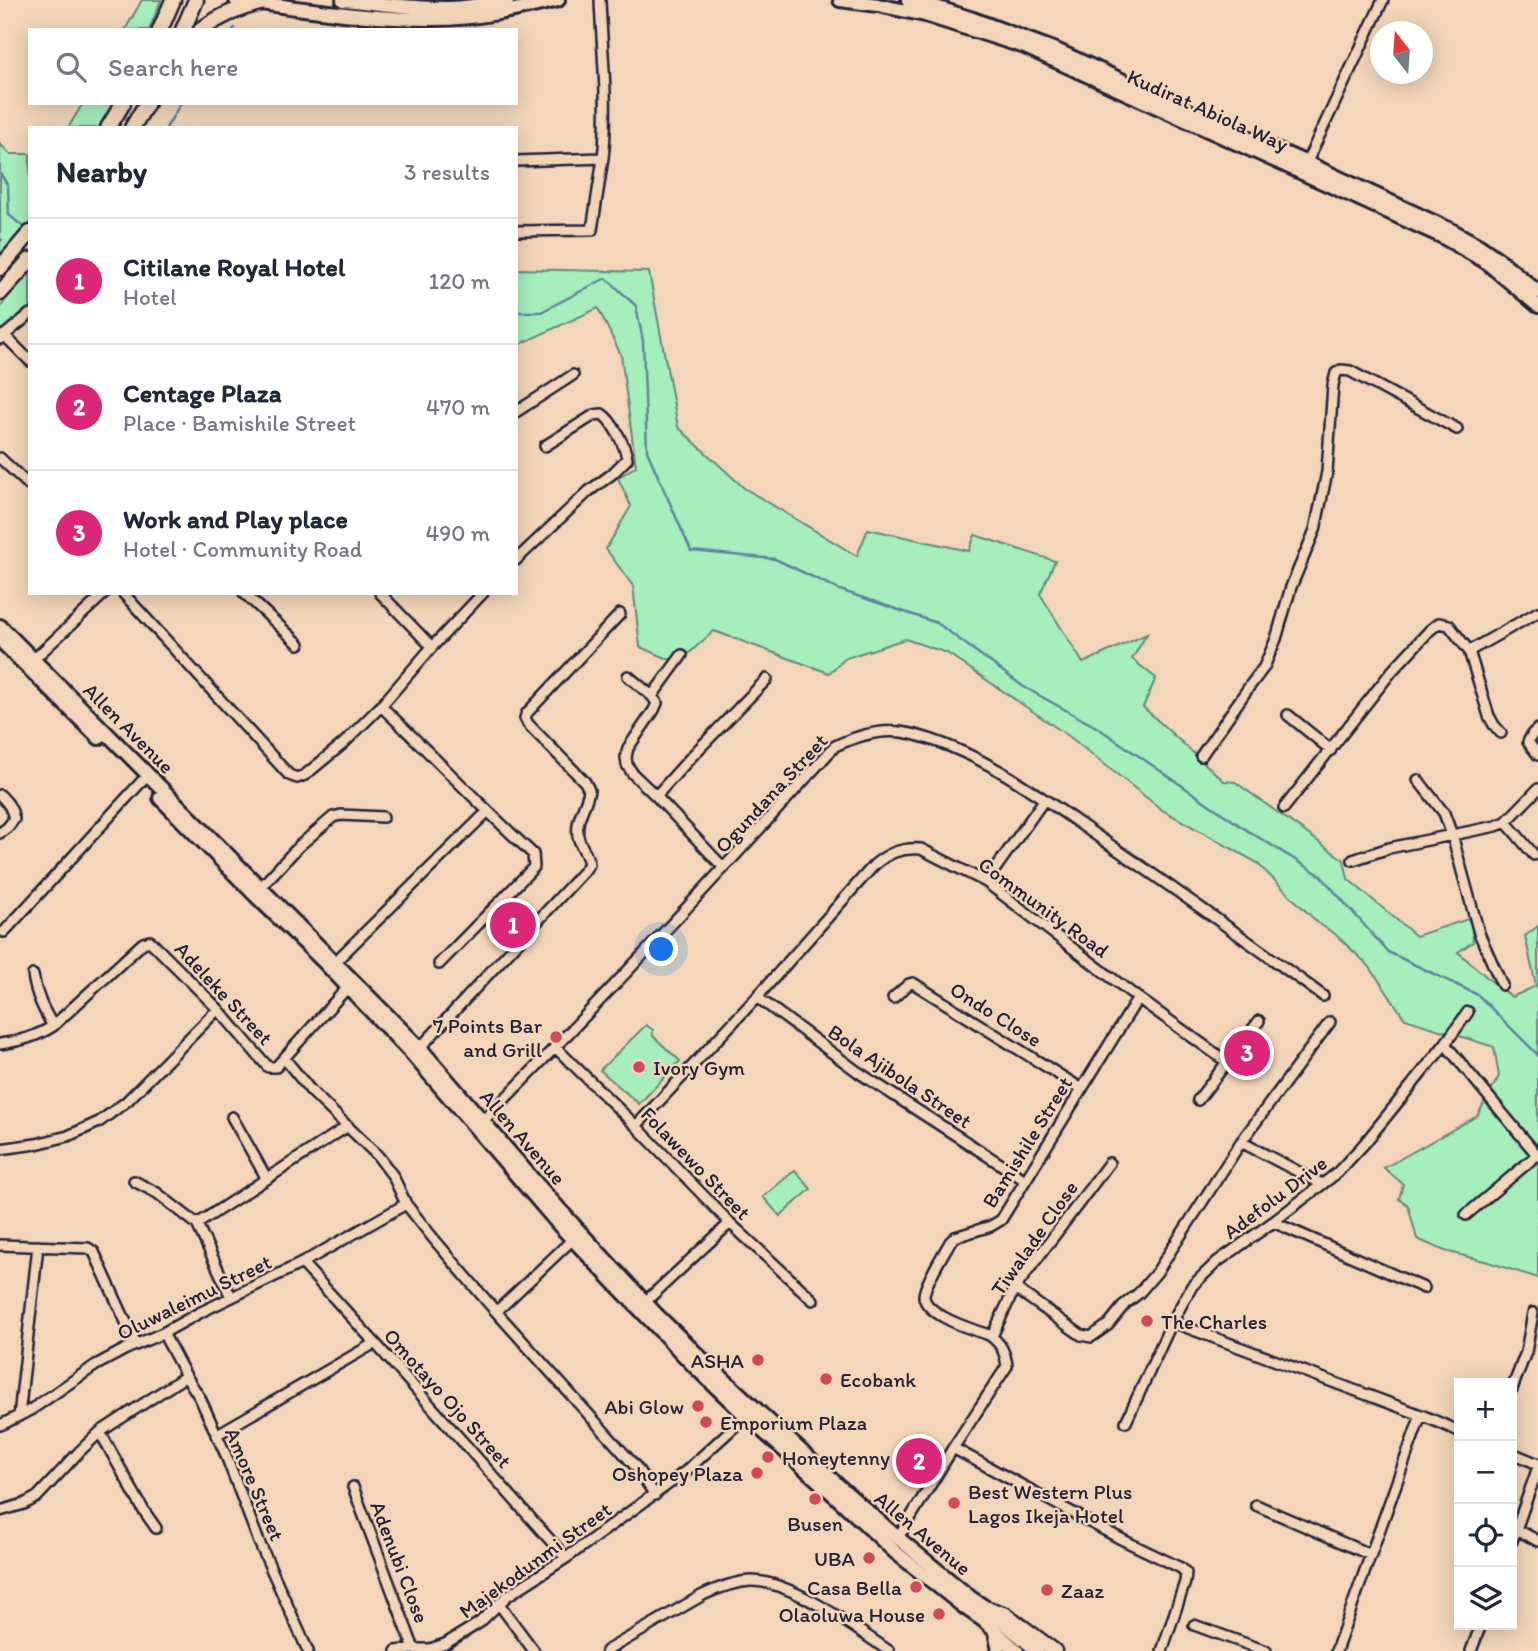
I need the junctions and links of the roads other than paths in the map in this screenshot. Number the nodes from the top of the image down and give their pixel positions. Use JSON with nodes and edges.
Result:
{"nodes":[{"id":1,"x":173,"y":0,"type":"edge"},
{"id":2,"x":196,"y":0,"type":"edge"},
{"id":3,"x":236,"y":0,"type":"edge"},
{"id":4,"x":343,"y":0,"type":"edge"},
{"id":5,"x":508,"y":0,"type":"edge"},
{"id":6,"x":558,"y":0,"type":"edge"},
{"id":7,"x":600,"y":0,"type":"edge"},
{"id":8,"x":840,"y":0,"type":"edge"},
{"id":9,"x":908,"y":0,"type":"edge"},
{"id":10,"x":1383,"y":0,"type":"edge"},
{"id":11,"x":542,"y":2,"type":"edge"},
{"id":12,"x":260,"y":3,"type":"junction"},
{"id":13,"x":161,"y":28,"type":"edge"},
{"id":14,"x":184,"y":28,"type":"edge"},
{"id":15,"x":204,"y":28,"type":"edge"},
{"id":16,"x":122,"y":105,"type":"edge"},
{"id":17,"x":146,"y":105,"type":"edge"},
{"id":18,"x":109,"y":126,"type":"edge"},
{"id":19,"x":133,"y":126,"type":"edge"},
{"id":20,"x":603,"y":158,"type":"junction"},
{"id":21,"x":518,"y":161,"type":"edge"},
{"id":22,"x":1304,"y":168,"type":"junction"},
{"id":23,"x":518,"y":231,"type":"edge"},
{"id":24,"x":28,"y":235,"type":"edge"},
{"id":25,"x":28,"y":262,"type":"edge"},
{"id":26,"x":0,"y":267,"type":"edge"},
{"id":27,"x":1538,"y":292,"type":"edge"},
{"id":28,"x":0,"y":293,"type":"edge"},
{"id":29,"x":1538,"y":306,"type":"edge"},
{"id":30,"x":28,"y":316,"type":"edge"},
{"id":31,"x":2,"y":337,"type":"edge"},
{"id":32,"x":28,"y":359,"type":"edge"},
{"id":33,"x":573,"y":375,"type":"dead end"},
{"id":34,"x":518,"y":411,"type":"edge"},
{"id":35,"x":1457,"y":429,"type":"dead end"},
{"id":36,"x":545,"y":446,"type":"dead end"},
{"id":37,"x":0,"y":458,"type":"edge"},
{"id":38,"x":28,"y":484,"type":"edge"},
{"id":39,"x":518,"y":558,"type":"edge"},
{"id":40,"x":103,"y":595,"type":"edge"},
{"id":41,"x":125,"y":595,"type":"edge"},
{"id":42,"x":246,"y":595,"type":"edge"},
{"id":43,"x":382,"y":595,"type":"edge"},
{"id":44,"x":481,"y":595,"type":"edge"},
{"id":45,"x":1538,"y":612,"type":"edge"},
{"id":46,"x":620,"y":614,"type":"dead end"},
{"id":47,"x":0,"y":626,"type":"edge"},
{"id":48,"x":0,"y":640,"type":"edge"},
{"id":49,"x":299,"y":644,"type":"dead end"},
{"id":50,"x":432,"y":647,"type":"junction"},
{"id":51,"x":1469,"y":650,"type":"junction"},
{"id":52,"x":682,"y":655,"type":"dead end"},
{"id":53,"x":33,"y":660,"type":"junction"},
{"id":54,"x":628,"y":676,"type":"dead end"},
{"id":55,"x":767,"y":679,"type":"dead end"},
{"id":56,"x":653,"y":696,"type":"junction"},
{"id":57,"x":381,"y":706,"type":"junction"},
{"id":58,"x":1288,"y":715,"type":"dead end"},
{"id":59,"x":1538,"y":729,"type":"edge"},
{"id":60,"x":1501,"y":733,"type":"dead end"},
{"id":61,"x":1331,"y":750,"type":"junction"},
{"id":62,"x":1538,"y":755,"type":"edge"},
{"id":63,"x":1201,"y":756,"type":"dead end"},
{"id":64,"x":1418,"y":780,"type":"dead end"},
{"id":65,"x":142,"y":781,"type":"junction"},
{"id":66,"x":1538,"y":789,"type":"edge"},
{"id":67,"x":0,"y":795,"type":"edge"},
{"id":68,"x":656,"y":796,"type":"junction"},
{"id":69,"x":1044,"y":800,"type":"junction"},
{"id":70,"x":1284,"y":808,"type":"dead end"},
{"id":71,"x":487,"y":812,"type":"junction"},
{"id":72,"x":383,"y":817,"type":"dead end"},
{"id":73,"x":1506,"y":822,"type":"junction"},
{"id":74,"x":0,"y":833,"type":"edge"},
{"id":75,"x":1452,"y":835,"type":"junction"},
{"id":76,"x":1534,"y":855,"type":"dead end"},
{"id":77,"x":1353,"y":860,"type":"dead end"},
{"id":78,"x":724,"y":868,"type":"junction"},
{"id":79,"x":986,"y":882,"type":"junction"},
{"id":80,"x":261,"y":887,"type":"junction"},
{"id":81,"x":4,"y":932,"type":"dead end"},
{"id":82,"x":336,"y":961,"type":"junction"},
{"id":83,"x":439,"y":964,"type":"dead end"},
{"id":84,"x":33,"y":975,"type":"dead end"},
{"id":85,"x":1502,"y":985,"type":"dead end"},
{"id":86,"x":348,"y":987,"type":"junction"},
{"id":87,"x":1322,"y":996,"type":"dead end"},
{"id":88,"x":757,"y":998,"type":"junction"},
{"id":89,"x":893,"y":998,"type":"dead end"},
{"id":90,"x":1138,"y":998,"type":"junction"},
{"id":91,"x":218,"y":1009,"type":"junction"},
{"id":92,"x":1468,"y":1012,"type":"dead end"},
{"id":93,"x":1259,"y":1021,"type":"dead end"},
{"id":94,"x":1330,"y":1022,"type":"dead end"},
{"id":95,"x":53,"y":1026,"type":"junction"},
{"id":96,"x":0,"y":1044,"type":"edge"},
{"id":97,"x":1445,"y":1044,"type":"junction"},
{"id":98,"x":421,"y":1048,"type":"junction"},
{"id":99,"x":556,"y":1048,"type":"junction"},
{"id":100,"x":284,"y":1058,"type":"junction"},
{"id":101,"x":1227,"y":1062,"type":"junction"},
{"id":102,"x":1082,"y":1089,"type":"junction"},
{"id":103,"x":1198,"y":1100,"type":"dead end"},
{"id":104,"x":232,"y":1117,"type":"dead end"},
{"id":105,"x":483,"y":1121,"type":"junction"},
{"id":106,"x":348,"y":1126,"type":"junction"},
{"id":107,"x":636,"y":1126,"type":"junction"},
{"id":108,"x":1241,"y":1142,"type":"junction"},
{"id":109,"x":0,"y":1149,"type":"edge"},
{"id":110,"x":1538,"y":1156,"type":"edge"},
{"id":111,"x":1109,"y":1163,"type":"dead end"},
{"id":112,"x":267,"y":1179,"type":"junction"},
{"id":113,"x":1025,"y":1180,"type":"junction"},
{"id":114,"x":134,"y":1181,"type":"dead end"},
{"id":115,"x":1322,"y":1184,"type":"junction"},
{"id":116,"x":405,"y":1204,"type":"junction"},
{"id":117,"x":1466,"y":1215,"type":"dead end"},
{"id":118,"x":1273,"y":1222,"type":"junction"},
{"id":119,"x":730,"y":1223,"type":"junction"},
{"id":120,"x":197,"y":1224,"type":"junction"},
{"id":121,"x":573,"y":1239,"type":"junction"},
{"id":122,"x":0,"y":1245,"type":"edge"},
{"id":123,"x":38,"y":1246,"type":"junction"},
{"id":124,"x":302,"y":1263,"type":"junction"},
{"id":125,"x":1424,"y":1287,"type":"dead end"},
{"id":126,"x":1015,"y":1288,"type":"junction"},
{"id":127,"x":231,"y":1297,"type":"junction"},
{"id":128,"x":813,"y":1300,"type":"dead end"},
{"id":129,"x":646,"y":1301,"type":"junction"},
{"id":130,"x":497,"y":1311,"type":"junction"},
{"id":131,"x":1533,"y":1313,"type":"dead end"},
{"id":132,"x":1172,"y":1322,"type":"junction"},
{"id":133,"x":163,"y":1333,"type":"junction"},
{"id":134,"x":992,"y":1336,"type":"junction"},
{"id":135,"x":376,"y":1343,"type":"junction"},
{"id":136,"x":136,"y":1344,"type":"junction"},
{"id":137,"x":186,"y":1376,"type":"junction"},
{"id":138,"x":1516,"y":1378,"type":"edge"},
{"id":139,"x":1421,"y":1415,"type":"junction"},
{"id":140,"x":19,"y":1416,"type":"junction"},
{"id":141,"x":746,"y":1416,"type":"junction"},
{"id":142,"x":1126,"y":1422,"type":"dead end"},
{"id":143,"x":0,"y":1425,"type":"edge"},
{"id":144,"x":1454,"y":1429,"type":"edge"},
{"id":145,"x":100,"y":1433,"type":"junction"},
{"id":146,"x":216,"y":1435,"type":"junction"},
{"id":147,"x":953,"y":1448,"type":"junction"},
{"id":148,"x":1517,"y":1456,"type":"edge"},
{"id":149,"x":1538,"y":1466,"type":"edge"},
{"id":150,"x":353,"y":1487,"type":"dead end"},
{"id":151,"x":655,"y":1495,"type":"junction"},
{"id":152,"x":1255,"y":1505,"type":"dead end"},
{"id":153,"x":0,"y":1511,"type":"edge"},
{"id":154,"x":1517,"y":1526,"type":"edge"},
{"id":155,"x":156,"y":1528,"type":"dead end"},
{"id":156,"x":1517,"y":1530,"type":"edge"},
{"id":157,"x":898,"y":1538,"type":"junction"},
{"id":158,"x":1538,"y":1541,"type":"edge"},
{"id":159,"x":1371,"y":1555,"type":"junction"},
{"id":160,"x":566,"y":1558,"type":"junction"},
{"id":161,"x":499,"y":1604,"type":"junction"},
{"id":162,"x":988,"y":1609,"type":"junction"},
{"id":163,"x":1194,"y":1625,"type":"dead end"},
{"id":164,"x":1478,"y":1630,"type":"edge"},
{"id":165,"x":995,"y":1632,"type":"junction"},
{"id":166,"x":414,"y":1649,"type":"junction"},
{"id":167,"x":308,"y":1651,"type":"edge"},
{"id":168,"x":396,"y":1651,"type":"edge"},
{"id":169,"x":534,"y":1651,"type":"edge"},
{"id":170,"x":606,"y":1651,"type":"edge"},
{"id":171,"x":889,"y":1651,"type":"edge"},
{"id":172,"x":999,"y":1651,"type":"edge"},
{"id":173,"x":1017,"y":1651,"type":"edge"},
{"id":174,"x":1037,"y":1651,"type":"edge"},
{"id":175,"x":1054,"y":1651,"type":"edge"},
{"id":176,"x":1162,"y":1651,"type":"edge"},
{"id":177,"x":1266,"y":1651,"type":"edge"},
{"id":178,"x":1336,"y":1651,"type":"edge"},
{"id":179,"x":1471,"y":1651,"type":"edge"}],
"edges":[{"from":1,"to":13,"type":"main road"},
{"from":2,"to":14,"type":"main road"},
{"from":3,"to":12,"type":"main road"},
{"from":4,"to":5,"type":"main road"},
{"from":6,"to":11,"type":"main road"},
{"from":7,"to":20,"type":"street"},
{"from":8,"to":22,"type":"main road","name":"Kudirat Abiola Way"},
{"from":9,"to":22,"type":"main road","name":"Kudirat Abiola Way"},
{"from":10,"to":22,"type":"street"},
{"from":11,"to":12,"type":"main road"},
{"from":12,"to":15,"type":"main road"},
{"from":16,"to":18,"type":"main road"},
{"from":17,"to":19,"type":"main road"},
{"from":20,"to":21,"type":"street"},
{"from":20,"to":23,"type":"street"},
{"from":22,"to":27,"type":"main road","name":"Kudirat Abiola Way"},
{"from":22,"to":29,"type":"main road","name":"Kudirat Abiola Way"},
{"from":24,"to":26,"type":"main road"},
{"from":25,"to":28,"type":"main road"},
{"from":30,"to":31,"type":"street"},
{"from":31,"to":32,"type":"street"},
{"from":33,"to":34,"type":"street"},
{"from":35,"to":63,"type":"street"},
{"from":36,"to":39,"type":"street"},
{"from":37,"to":38,"type":"street"},
{"from":40,"to":53,"type":"street"},
{"from":41,"to":57,"type":"street"},
{"from":42,"to":49,"type":"street"},
{"from":43,"to":50,"type":"street"},
{"from":44,"to":50,"type":"street"},
{"from":45,"to":51,"type":"street"},
{"from":46,"to":98,"type":"street"},
{"from":47,"to":53,"type":"main road","name":"Allen Avenue"},
{"from":48,"to":65,"type":"main road","name":"Allen Avenue"},
{"from":50,"to":57,"type":"street"},
{"from":51,"to":60,"type":"street"},
{"from":51,"to":61,"type":"street"},
{"from":52,"to":56,"type":"street"},
{"from":53,"to":80,"type":"main road","name":"Allen Avenue"},
{"from":54,"to":56,"type":"street"},
{"from":55,"to":68,"type":"street"},
{"from":56,"to":68,"type":"street"},
{"from":57,"to":71,"type":"street"},
{"from":58,"to":61,"type":"street"},
{"from":59,"to":62,"type":"street"},
{"from":61,"to":70,"type":"street"},
{"from":64,"to":75,"type":"street"},
{"from":65,"to":81,"type":"street"},
{"from":65,"to":86,"type":"main road","name":"Allen Avenue"},
{"from":66,"to":73,"type":"street"},
{"from":67,"to":74,"type":"street"},
{"from":68,"to":78,"type":"street"},
{"from":69,"to":78,"type":"street","name":"Ogundana Street"},
{"from":69,"to":79,"type":"street"},
{"from":69,"to":87,"type":"street","name":"Ogundana Street"},
{"from":71,"to":82,"type":"street"},
{"from":71,"to":83,"type":"street"},
{"from":72,"to":80,"type":"street"},
{"from":73,"to":75,"type":"street"},
{"from":73,"to":76,"type":"street"},
{"from":75,"to":77,"type":"street"},
{"from":75,"to":85,"type":"street"},
{"from":78,"to":99,"type":"street","name":"Ogundana Street"},
{"from":79,"to":88,"type":"street","name":"Community Road"},
{"from":79,"to":90,"type":"street","name":"Community Road"},
{"from":80,"to":82,"type":"main road","name":"Allen Avenue"},
{"from":82,"to":98,"type":"main road","name":"Allen Avenue"},
{"from":84,"to":95,"type":"street"},
{"from":86,"to":100,"type":"street"},
{"from":86,"to":121,"type":"main road","name":"Allen Avenue"},
{"from":88,"to":107,"type":"street","name":"Community Road"},
{"from":88,"to":113,"type":"street","name":"Bola Ajibola Street"},
{"from":89,"to":102,"type":"street","name":"Ondo Close"},
{"from":90,"to":101,"type":"street","name":"Community Road"},
{"from":90,"to":102,"type":"street","name":"Bamishile Street"},
{"from":91,"to":95,"type":"street","name":"Adeleke Street"},
{"from":91,"to":100,"type":"street","name":"Adeleke Street"},
{"from":91,"to":109,"type":"street"},
{"from":92,"to":97,"type":"street","name":"Adefolu Drive"},
{"from":93,"to":101,"type":"street"},
{"from":94,"to":108,"type":"street"},
{"from":95,"to":96,"type":"street"},
{"from":97,"to":110,"type":"street"},
{"from":97,"to":115,"type":"street","name":"Adefolu Drive"},
{"from":98,"to":105,"type":"main road","name":"Allen Avenue"},
{"from":99,"to":105,"type":"street","name":"Ogundana Street"},
{"from":99,"to":107,"type":"street","name":"Folawewo Street"},
{"from":100,"to":106,"type":"street","name":"Adeleke Street"},
{"from":101,"to":103,"type":"street"},
{"from":102,"to":113,"type":"street","name":"Bamishile Street"},
{"from":104,"to":112,"type":"street"},
{"from":105,"to":129,"type":"main road","name":"Allen Avenue"},
{"from":106,"to":112,"type":"street"},
{"from":106,"to":116,"type":"street","name":"Adeleke Street"},
{"from":107,"to":119,"type":"street","name":"Folawewo Street"},
{"from":108,"to":115,"type":"street"},
{"from":108,"to":126,"type":"street"},
{"from":110,"to":117,"type":"street"},
{"from":111,"to":126,"type":"street","name":"Tiwalade Close"},
{"from":112,"to":120,"type":"street"},
{"from":113,"to":134,"type":"street","name":"Bamishile Street"},
{"from":114,"to":120,"type":"street"},
{"from":115,"to":118,"type":"street","name":"Adefolu Drive"},
{"from":116,"to":124,"type":"street","name":"Oluwaleimu Street"},
{"from":116,"to":130,"type":"street","name":"Adeleke Street"},
{"from":118,"to":125,"type":"street"},
{"from":118,"to":132,"type":"street","name":"Adefolu Drive"},
{"from":119,"to":128,"type":"street","name":"Folawewo Street"},
{"from":119,"to":129,"type":"street"},
{"from":120,"to":127,"type":"street"},
{"from":121,"to":130,"type":"street"},
{"from":121,"to":141,"type":"main road","name":"Allen Avenue"},
{"from":122,"to":123,"type":"street"},
{"from":123,"to":136,"type":"street"},
{"from":123,"to":140,"type":"street"},
{"from":124,"to":127,"type":"street","name":"Oluwaleimu Street"},
{"from":124,"to":135,"type":"street","name":"Omotayo Ojo Street"},
{"from":126,"to":134,"type":"street","name":"Tiwalade Close"},
{"from":127,"to":133,"type":"street","name":"Oluwaleimu Street"},
{"from":129,"to":157,"type":"main road","name":"Allen Avenue"},
{"from":130,"to":151,"type":"street","name":"Adeleke Street"},
{"from":131,"to":138,"type":"street"},
{"from":132,"to":139,"type":"street"},
{"from":132,"to":142,"type":"street","name":"Adefolu Drive"},
{"from":133,"to":136,"type":"street","name":"Oluwaleimu Street"},
{"from":133,"to":137,"type":"street","name":"Amore Street"},
{"from":134,"to":147,"type":"street"},
{"from":135,"to":146,"type":"street"},
{"from":135,"to":160,"type":"street","name":"Omotayo Ojo Street"},
{"from":136,"to":140,"type":"street","name":"Oluwaleimu Street"},
{"from":137,"to":145,"type":"street"},
{"from":137,"to":146,"type":"street","name":"Amore Street"},
{"from":139,"to":144,"type":"street"},
{"from":139,"to":159,"type":"street"},
{"from":140,"to":143,"type":"street","name":"Oluwaleimu Street"},
{"from":141,"to":151,"type":"street","name":"Majekodunmi Street"},
{"from":141,"to":165,"type":"main road","name":"Allen Avenue"},
{"from":145,"to":153,"type":"street"},
{"from":145,"to":155,"type":"street"},
{"from":146,"to":167,"type":"street","name":"Amore Street"},
{"from":147,"to":157,"type":"street"},
{"from":147,"to":176,"type":"street"},
{"from":148,"to":149,"type":"street"},
{"from":149,"to":154,"type":"street"},
{"from":150,"to":166,"type":"street","name":"Adenubi Close"},
{"from":151,"to":160,"type":"street","name":"Majekodunmi Street"},
{"from":152,"to":159,"type":"street"},
{"from":156,"to":158,"type":"street"},
{"from":157,"to":162,"type":"main road","name":"Allen Avenue"},
{"from":159,"to":178,"type":"street"},
{"from":160,"to":161,"type":"street","name":"Majekodunmi Street"},
{"from":161,"to":166,"type":"street","name":"Majekodunmi Street"},
{"from":161,"to":169,"type":"street"},
{"from":162,"to":174,"type":"main road","name":"Allen Avenue"},
{"from":162,"to":175,"type":"main road"},
{"from":163,"to":177,"type":"street"},
{"from":164,"to":179,"type":"street"},
{"from":165,"to":172,"type":"main road"},
{"from":165,"to":173,"type":"main road","name":"Allen Avenue"},
{"from":166,"to":168,"type":"street","name":"Majekodunmi Street"},
{"from":170,"to":171,"type":"street"}]}
